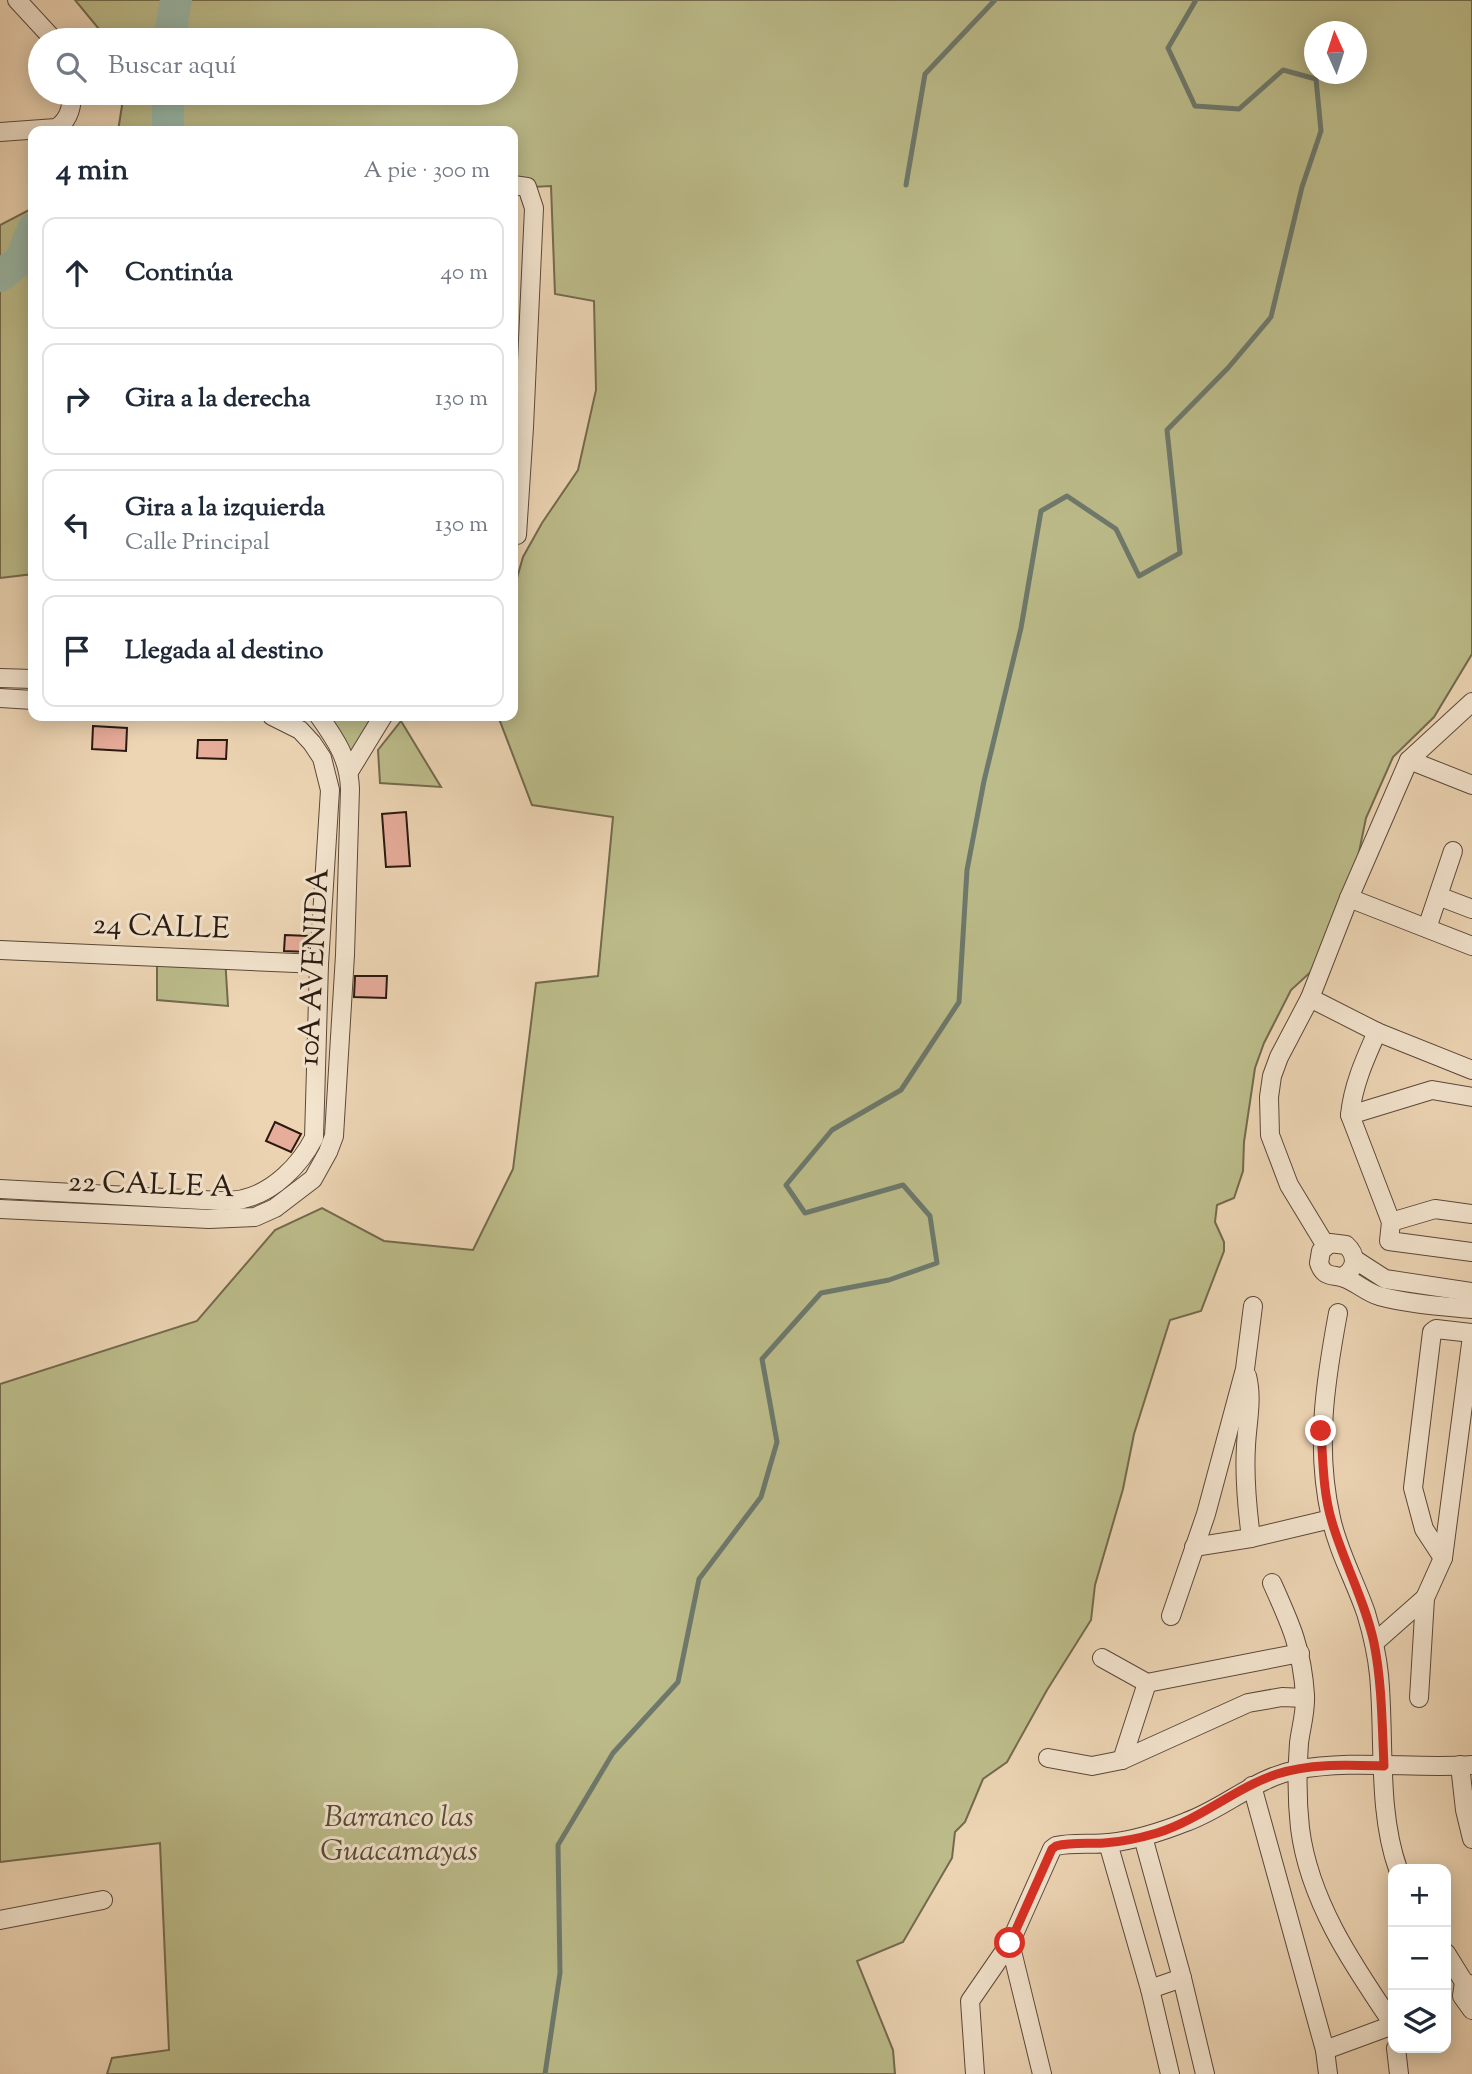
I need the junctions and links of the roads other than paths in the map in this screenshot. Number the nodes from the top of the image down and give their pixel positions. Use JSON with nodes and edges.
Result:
{"nodes":[{"id":1,"x":17,"y":0,"type":"edge"},
{"id":2,"x":43,"y":28,"type":"edge"},
{"id":3,"x":71,"y":105,"type":"edge"},
{"id":4,"x":61,"y":126,"type":"edge"},
{"id":5,"x":28,"y":130,"type":"edge"},
{"id":6,"x":0,"y":132,"type":"edge"},
{"id":7,"x":518,"y":186,"type":"edge"},
{"id":8,"x":518,"y":519,"type":"edge"},
{"id":9,"x":0,"y":678,"type":"edge"},
{"id":10,"x":28,"y":679,"type":"edge"},
{"id":11,"x":0,"y":698,"type":"edge"},
{"id":12,"x":28,"y":700,"type":"edge"},
{"id":13,"x":1472,"y":702,"type":"edge"},
{"id":14,"x":282,"y":721,"type":"edge"},
{"id":15,"x":323,"y":721,"type":"edge"},
{"id":16,"x":380,"y":721,"type":"edge"},
{"id":17,"x":1409,"y":760,"type":"junction"},
{"id":18,"x":350,"y":770,"type":"junction"},
{"id":19,"x":1472,"y":785,"type":"edge"},
{"id":20,"x":1453,"y":850,"type":"dead end"},
{"id":21,"x":1438,"y":896,"type":"junction"},
{"id":22,"x":1349,"y":898,"type":"junction"},
{"id":23,"x":1472,"y":909,"type":"edge"},
{"id":24,"x":1427,"y":928,"type":"junction"},
{"id":25,"x":1472,"y":946,"type":"edge"},
{"id":26,"x":0,"y":950,"type":"edge"},
{"id":27,"x":319,"y":964,"type":"junction"},
{"id":28,"x":1310,"y":998,"type":"junction"},
{"id":29,"x":1377,"y":1032,"type":"junction"},
{"id":30,"x":1472,"y":1070,"type":"edge"},
{"id":31,"x":1472,"y":1097,"type":"edge"},
{"id":32,"x":1349,"y":1115,"type":"junction"},
{"id":33,"x":269,"y":1187,"type":"joint"},
{"id":34,"x":0,"y":1189,"type":"edge"},
{"id":35,"x":293,"y":1194,"type":"joint"},
{"id":36,"x":244,"y":1199,"type":"junction"},
{"id":37,"x":0,"y":1209,"type":"edge"},
{"id":38,"x":1472,"y":1214,"type":"edge"},
{"id":39,"x":255,"y":1217,"type":"junction"},
{"id":40,"x":1391,"y":1222,"type":"junction"},
{"id":41,"x":1326,"y":1246,"type":"junction"},
{"id":42,"x":1472,"y":1252,"type":"edge"},
{"id":43,"x":1354,"y":1259,"type":"junction"},
{"id":44,"x":1342,"y":1277,"type":"junction"},
{"id":45,"x":1472,"y":1292,"type":"edge"},
{"id":46,"x":1253,"y":1306,"type":"dead end"},
{"id":47,"x":1472,"y":1309,"type":"edge"},
{"id":48,"x":1338,"y":1313,"type":"dead end"},
{"id":49,"x":1472,"y":1335,"type":"edge"},
{"id":50,"x":1245,"y":1369,"type":"junction"},
{"id":51,"x":1331,"y":1519,"type":"junction"},
{"id":52,"x":1251,"y":1538,"type":"junction"},
{"id":53,"x":1194,"y":1548,"type":"junction"},
{"id":54,"x":1443,"y":1558,"type":"junction"},
{"id":55,"x":1272,"y":1583,"type":"dead end"},
{"id":56,"x":1425,"y":1598,"type":"junction"},
{"id":57,"x":1171,"y":1616,"type":"dead end"},
{"id":58,"x":1374,"y":1643,"type":"junction"},
{"id":59,"x":1300,"y":1653,"type":"junction"},
{"id":60,"x":1102,"y":1658,"type":"dead end"},
{"id":61,"x":1147,"y":1683,"type":"junction"},
{"id":62,"x":1305,"y":1698,"type":"junction"},
{"id":63,"x":1419,"y":1698,"type":"dead end"},
{"id":64,"x":1048,"y":1758,"type":"dead end"},
{"id":65,"x":1122,"y":1759,"type":"junction"},
{"id":66,"x":1466,"y":1765,"type":"edge"},
{"id":67,"x":1384,"y":1766,"type":"junction"},
{"id":68,"x":1298,"y":1769,"type":"junction"},
{"id":69,"x":1252,"y":1786,"type":"junction"},
{"id":70,"x":1143,"y":1837,"type":"junction"},
{"id":71,"x":1472,"y":1839,"type":"edge"},
{"id":72,"x":1108,"y":1843,"type":"junction"},
{"id":73,"x":1397,"y":1864,"type":"edge"},
{"id":74,"x":103,"y":1900,"type":"dead end"},
{"id":75,"x":0,"y":1920,"type":"edge"},
{"id":76,"x":1010,"y":1943,"type":"junction"},
{"id":77,"x":1451,"y":1960,"type":"edge"},
{"id":78,"x":1182,"y":1978,"type":"junction"},
{"id":79,"x":1468,"y":1984,"type":"edge"},
{"id":80,"x":1150,"y":1989,"type":"junction"},
{"id":81,"x":1472,"y":2010,"type":"edge"},
{"id":82,"x":1388,"y":2017,"type":"edge"},
{"id":83,"x":1388,"y":2027,"type":"edge"},
{"id":84,"x":1325,"y":2050,"type":"junction"},
{"id":85,"x":1397,"y":2053,"type":"edge"},
{"id":86,"x":975,"y":2074,"type":"edge"},
{"id":87,"x":1042,"y":2074,"type":"edge"},
{"id":88,"x":1170,"y":2074,"type":"edge"},
{"id":89,"x":1205,"y":2074,"type":"edge"},
{"id":90,"x":1328,"y":2074,"type":"edge"},
{"id":91,"x":1399,"y":2074,"type":"edge"}],
"edges":[{"from":1,"to":2,"type":"street"},
{"from":3,"to":4,"type":"street"},
{"from":5,"to":6,"type":"street"},
{"from":7,"to":8,"type":"street"},
{"from":9,"to":10,"type":"street"},
{"from":11,"to":12,"type":"street"},
{"from":13,"to":17,"type":"street"},
{"from":14,"to":27,"type":"street","name":"10A AVENIDA"},
{"from":15,"to":18,"type":"street","name":"10A AVENIDA"},
{"from":16,"to":18,"type":"street"},
{"from":17,"to":19,"type":"street"},
{"from":17,"to":22,"type":"street"},
{"from":18,"to":35,"type":"street","name":"10A AVENIDA"},
{"from":20,"to":21,"type":"street"},
{"from":21,"to":23,"type":"street"},
{"from":21,"to":24,"type":"street"},
{"from":22,"to":24,"type":"street"},
{"from":22,"to":28,"type":"street"},
{"from":24,"to":25,"type":"street"},
{"from":26,"to":27,"type":"street","name":"24 CALLE"},
{"from":27,"to":33,"type":"street","name":"10A AVENIDA"},
{"from":28,"to":29,"type":"street"},
{"from":28,"to":41,"type":"street"},
{"from":29,"to":30,"type":"street"},
{"from":29,"to":32,"type":"street"},
{"from":31,"to":32,"type":"street"},
{"from":32,"to":40,"type":"street"},
{"from":33,"to":36,"type":"street","name":"22 CALLE A"},
{"from":34,"to":36,"type":"street","name":"22 CALLE A"},
{"from":35,"to":39,"type":"street","name":"22 CALLE A"},
{"from":36,"to":39,"type":"street"},
{"from":37,"to":39,"type":"street","name":"22 CALLE A"},
{"from":38,"to":40,"type":"street"},
{"from":40,"to":42,"type":"street"},
{"from":41,"to":43,"type":"street"},
{"from":41,"to":44,"type":"street"},
{"from":43,"to":44,"type":"street"},
{"from":43,"to":45,"type":"street"},
{"from":44,"to":47,"type":"street"},
{"from":46,"to":50,"type":"street"},
{"from":48,"to":51,"type":"street"},
{"from":49,"to":54,"type":"street"},
{"from":49,"to":54,"type":"street"},
{"from":50,"to":52,"type":"street"},
{"from":50,"to":53,"type":"street"},
{"from":51,"to":52,"type":"street"},
{"from":51,"to":58,"type":"street"},
{"from":52,"to":53,"type":"street"},
{"from":53,"to":57,"type":"street"},
{"from":54,"to":56,"type":"street"},
{"from":55,"to":59,"type":"street"},
{"from":56,"to":58,"type":"street"},
{"from":56,"to":63,"type":"street"},
{"from":58,"to":67,"type":"street"},
{"from":59,"to":61,"type":"street"},
{"from":59,"to":62,"type":"street"},
{"from":60,"to":61,"type":"street"},
{"from":61,"to":65,"type":"street"},
{"from":62,"to":65,"type":"street"},
{"from":62,"to":68,"type":"street"},
{"from":64,"to":65,"type":"street"},
{"from":66,"to":67,"type":"street"},
{"from":66,"to":71,"type":"street"},
{"from":67,"to":68,"type":"street"},
{"from":67,"to":73,"type":"street"},
{"from":68,"to":69,"type":"street"},
{"from":68,"to":82,"type":"street"},
{"from":69,"to":70,"type":"street"},
{"from":69,"to":84,"type":"street"},
{"from":70,"to":72,"type":"street"},
{"from":70,"to":78,"type":"street"},
{"from":72,"to":76,"type":"street"},
{"from":72,"to":80,"type":"street"},
{"from":74,"to":75,"type":"street"},
{"from":76,"to":86,"type":"street"},
{"from":76,"to":87,"type":"street"},
{"from":77,"to":79,"type":"street"},
{"from":78,"to":80,"type":"street"},
{"from":78,"to":89,"type":"street"},
{"from":79,"to":81,"type":"street"},
{"from":80,"to":88,"type":"street"},
{"from":83,"to":84,"type":"street"},
{"from":84,"to":90,"type":"street"},
{"from":85,"to":91,"type":"street"}]}
